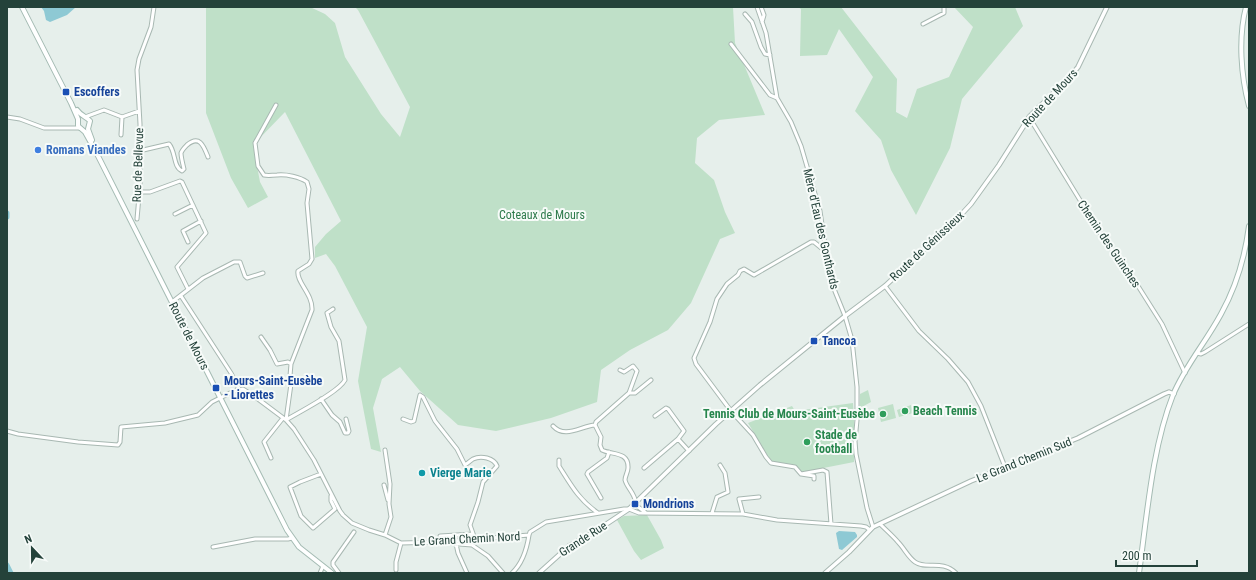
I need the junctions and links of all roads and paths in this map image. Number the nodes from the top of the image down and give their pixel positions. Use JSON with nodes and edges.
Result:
{"nodes":[{"id":1,"x":22,"y":7,"type":"edge"},
{"id":2,"x":154,"y":7,"type":"edge"},
{"id":3,"x":757,"y":7,"type":"edge"},
{"id":4,"x":761,"y":7,"type":"edge"},
{"id":5,"x":944,"y":7,"type":"edge"},
{"id":6,"x":1107,"y":7,"type":"edge"},
{"id":7,"x":1246,"y":7,"type":"edge"},
{"id":8,"x":745,"y":14,"type":"dead end"},
{"id":9,"x":762,"y":22,"type":"junction"},
{"id":10,"x":924,"y":24,"type":"dead end"},
{"id":11,"x":731,"y":44,"type":"dead end"},
{"id":12,"x":770,"y":55,"type":"junction"},
{"id":13,"x":777,"y":98,"type":"junction"},
{"id":14,"x":71,"y":103,"type":"junction"},
{"id":15,"x":276,"y":105,"type":"dead end"},
{"id":16,"x":1249,"y":106,"type":"edge"},
{"id":17,"x":139,"y":111,"type":"junction"},
{"id":18,"x":93,"y":115,"type":"junction"},
{"id":19,"x":7,"y":117,"type":"edge"},
{"id":20,"x":84,"y":117,"type":"junction"},
{"id":21,"x":122,"y":117,"type":"junction"},
{"id":22,"x":1029,"y":117,"type":"junction"},
{"id":23,"x":90,"y":121,"type":"junction"},
{"id":24,"x":78,"y":122,"type":"junction"},
{"id":25,"x":89,"y":127,"type":"junction"},
{"id":26,"x":71,"y":128,"type":"junction"},
{"id":27,"x":82,"y":129,"type":"junction"},
{"id":28,"x":121,"y":135,"type":"dead end"},
{"id":29,"x":95,"y":150,"type":"junction"},
{"id":30,"x":140,"y":151,"type":"junction"},
{"id":31,"x":208,"y":157,"type":"dead end"},
{"id":32,"x":998,"y":165,"type":"joint"},
{"id":33,"x":139,"y":192,"type":"junction"},
{"id":34,"x":193,"y":205,"type":"junction"},
{"id":35,"x":175,"y":214,"type":"dead end"},
{"id":36,"x":137,"y":219,"type":"dead end"},
{"id":37,"x":201,"y":221,"type":"junction"},
{"id":38,"x":1249,"y":226,"type":"edge"},
{"id":39,"x":1248,"y":240,"type":"edge"},
{"id":40,"x":188,"y":242,"type":"dead end"},
{"id":41,"x":826,"y":252,"type":"junction"},
{"id":42,"x":263,"y":273,"type":"dead end"},
{"id":43,"x":885,"y":286,"type":"junction"},
{"id":44,"x":188,"y":289,"type":"junction"},
{"id":45,"x":180,"y":296,"type":"junction"},
{"id":46,"x":172,"y":302,"type":"junction"},
{"id":47,"x":334,"y":309,"type":"dead end"},
{"id":48,"x":845,"y":316,"type":"junction"},
{"id":49,"x":1249,"y":324,"type":"edge"},
{"id":50,"x":261,"y":337,"type":"dead end"},
{"id":51,"x":1197,"y":353,"type":"junction"},
{"id":52,"x":291,"y":364,"type":"junction"},
{"id":53,"x":620,"y":370,"type":"dead end"},
{"id":54,"x":1185,"y":373,"type":"junction"},
{"id":55,"x":650,"y":380,"type":"dead end"},
{"id":56,"x":1178,"y":386,"type":"junction"},
{"id":57,"x":239,"y":389,"type":"junction"},
{"id":58,"x":628,"y":393,"type":"junction"},
{"id":59,"x":1164,"y":394,"type":"junction"},
{"id":60,"x":1174,"y":394,"type":"junction"},
{"id":61,"x":221,"y":397,"type":"junction"},
{"id":62,"x":322,"y":399,"type":"junction"},
{"id":63,"x":731,"y":411,"type":"junction"},
{"id":64,"x":655,"y":416,"type":"dead end"},
{"id":65,"x":283,"y":418,"type":"junction"},
{"id":66,"x":403,"y":418,"type":"dead end"},
{"id":67,"x":346,"y":419,"type":"dead end"},
{"id":68,"x":286,"y":420,"type":"junction"},
{"id":69,"x":595,"y":425,"type":"junction"},
{"id":70,"x":553,"y":426,"type":"dead end"},
{"id":71,"x":7,"y":431,"type":"edge"},
{"id":72,"x":678,"y":439,"type":"junction"},
{"id":73,"x":384,"y":450,"type":"dead end"},
{"id":74,"x":688,"y":450,"type":"junction"},
{"id":75,"x":608,"y":452,"type":"junction"},
{"id":76,"x":271,"y":458,"type":"dead end"},
{"id":77,"x":559,"y":460,"type":"dead end"},
{"id":78,"x":720,"y":465,"type":"dead end"},
{"id":79,"x":1005,"y":467,"type":"junction"},
{"id":80,"x":644,"y":468,"type":"dead end"},
{"id":81,"x":321,"y":474,"type":"junction"},
{"id":82,"x":801,"y":474,"type":"junction"},
{"id":83,"x":814,"y":479,"type":"dead end"},
{"id":84,"x":384,"y":485,"type":"dead end"},
{"id":85,"x":633,"y":493,"type":"junction"},
{"id":86,"x":331,"y":496,"type":"junction"},
{"id":87,"x":643,"y":496,"type":"junction"},
{"id":88,"x":759,"y":497,"type":"dead end"},
{"id":89,"x":601,"y":498,"type":"dead end"},
{"id":90,"x":389,"y":504,"type":"junction"},
{"id":91,"x":635,"y":504,"type":"junction"},
{"id":92,"x":629,"y":509,"type":"junction"},
{"id":93,"x":598,"y":513,"type":"junction"},
{"id":94,"x":647,"y":513,"type":"junction"},
{"id":95,"x":712,"y":513,"type":"junction"},
{"id":96,"x":743,"y":514,"type":"junction"},
{"id":97,"x":831,"y":524,"type":"junction"},
{"id":98,"x":881,"y":524,"type":"junction"},
{"id":99,"x":871,"y":530,"type":"junction"},
{"id":100,"x":354,"y":532,"type":"dead end"},
{"id":101,"x":473,"y":534,"type":"junction"},
{"id":102,"x":385,"y":535,"type":"junction"},
{"id":103,"x":529,"y":535,"type":"junction"},
{"id":104,"x":440,"y":536,"type":"dead end"},
{"id":105,"x":292,"y":538,"type":"junction"},
{"id":106,"x":475,"y":539,"type":"junction"},
{"id":107,"x":444,"y":542,"type":"junction"},
{"id":108,"x":402,"y":543,"type":"junction"},
{"id":109,"x":456,"y":544,"type":"junction"},
{"id":110,"x":213,"y":547,"type":"dead end"},
{"id":111,"x":323,"y":566,"type":"junction"},
{"id":112,"x":396,"y":570,"type":"dead end"},
{"id":113,"x":320,"y":573,"type":"edge"},
{"id":114,"x":332,"y":573,"type":"edge"},
{"id":115,"x":339,"y":573,"type":"edge"},
{"id":116,"x":467,"y":573,"type":"edge"},
{"id":117,"x":503,"y":573,"type":"edge"},
{"id":118,"x":512,"y":573,"type":"edge"},
{"id":119,"x":539,"y":573,"type":"edge"},
{"id":120,"x":825,"y":573,"type":"edge"},
{"id":121,"x":956,"y":573,"type":"edge"},
{"id":122,"x":1139,"y":573,"type":"edge"}],
"edges":[{"from":1,"to":14,"type":"main road","name":"Route de Mours"},
{"from":2,"to":17,"type":"street","name":"Rue de Bellevue"},
{"from":3,"to":9,"type":"street","name":"Mère d'Eau des Gonthards"},
{"from":4,"to":9,"type":"street"},
{"from":5,"to":10,"type":"street"},
{"from":6,"to":22,"type":"street","name":"Route de Mours"},
{"from":7,"to":16,"type":"main road"},
{"from":8,"to":12,"type":"street"},
{"from":9,"to":12,"type":"street","name":"Mère d'Eau des Gonthards"},
{"from":11,"to":13,"type":"street"},
{"from":12,"to":13,"type":"street","name":"Mère d'Eau des Gonthards"},
{"from":13,"to":41,"type":"street","name":"Mère d'Eau des Gonthards"},
{"from":14,"to":20,"type":"main road","name":"Route de Mours"},
{"from":14,"to":24,"type":"main road","name":"Route de Mours"},
{"from":15,"to":52,"type":"street"},
{"from":17,"to":21,"type":"street"},
{"from":17,"to":30,"type":"street","name":"Rue de Bellevue"},
{"from":18,"to":20,"type":"street"},
{"from":18,"to":21,"type":"street"},
{"from":18,"to":23,"type":"street"},
{"from":19,"to":26,"type":"street"},
{"from":20,"to":23,"type":"main road","name":"Route de Mours"},
{"from":20,"to":24,"type":"main road"},
{"from":21,"to":28,"type":"street"},
{"from":22,"to":32,"type":"street","name":"Route de Mours"},
{"from":22,"to":54,"type":"street","name":"Chemin des Guinches"},
{"from":23,"to":25,"type":"main road","name":"Route de Mours"},
{"from":24,"to":26,"type":"street"},
{"from":24,"to":27,"type":"main road","name":"Route de Mours"},
{"from":25,"to":27,"type":"main road"},
{"from":25,"to":29,"type":"main road","name":"Route de Mours"},
{"from":26,"to":27,"type":"street"},
{"from":27,"to":29,"type":"main road","name":"Route de Mours"},
{"from":29,"to":46,"type":"main road","name":"Route de Mours"},
{"from":30,"to":31,"type":"street"},
{"from":30,"to":33,"type":"street","name":"Rue de Bellevue"},
{"from":32,"to":43,"type":"street","name":"Route de Génissieux"},
{"from":33,"to":34,"type":"street"},
{"from":33,"to":36,"type":"street","name":"Rue de Bellevue"},
{"from":34,"to":35,"type":"street"},
{"from":34,"to":37,"type":"street"},
{"from":37,"to":40,"type":"street"},
{"from":37,"to":44,"type":"street"},
{"from":38,"to":39,"type":"main road"},
{"from":39,"to":51,"type":"main road"},
{"from":41,"to":48,"type":"street","name":"Mère d'Eau des Gonthards"},
{"from":41,"to":63,"type":"street"},
{"from":42,"to":44,"type":"street"},
{"from":43,"to":48,"type":"street","name":"Route de Génissieux"},
{"from":43,"to":79,"type":"street"},
{"from":44,"to":45,"type":"street"},
{"from":45,"to":46,"type":"street"},
{"from":45,"to":57,"type":"street"},
{"from":46,"to":61,"type":"main road","name":"Route de Mours"},
{"from":47,"to":62,"type":"street"},
{"from":48,"to":63,"type":"street","name":"Route de Génissieux"},
{"from":48,"to":99,"type":"street","name":"Mère d'Eau des Gonthards"},
{"from":49,"to":51,"type":"street"},
{"from":50,"to":52,"type":"street"},
{"from":51,"to":54,"type":"main road"},
{"from":52,"to":68,"type":"street"},
{"from":53,"to":58,"type":"street"},
{"from":54,"to":56,"type":"main road"},
{"from":55,"to":58,"type":"street"},
{"from":56,"to":59,"type":"street"},
{"from":56,"to":60,"type":"main road"},
{"from":57,"to":61,"type":"street"},
{"from":57,"to":65,"type":"street","name":"Le Grand Chemin Nord"},
{"from":58,"to":69,"type":"street"},
{"from":59,"to":60,"type":"street","name":"Le Grand Chemin Sud"},
{"from":59,"to":79,"type":"street","name":"Le Grand Chemin Sud"},
{"from":60,"to":122,"type":"main road"},
{"from":61,"to":71,"type":"street"},
{"from":61,"to":105,"type":"main road","name":"Route de Mours"},
{"from":62,"to":67,"type":"street"},
{"from":62,"to":68,"type":"street"},
{"from":63,"to":74,"type":"street","name":"Grande Rue"},
{"from":63,"to":82,"type":"street"},
{"from":64,"to":72,"type":"street"},
{"from":65,"to":68,"type":"street","name":"Le Grand Chemin Nord"},
{"from":65,"to":76,"type":"street"},
{"from":66,"to":101,"type":"street"},
{"from":68,"to":81,"type":"street","name":"Le Grand Chemin Nord"},
{"from":69,"to":70,"type":"street"},
{"from":69,"to":75,"type":"street"},
{"from":72,"to":74,"type":"street"},
{"from":72,"to":80,"type":"street"},
{"from":73,"to":90,"type":"street"},
{"from":74,"to":87,"type":"street","name":"Grande Rue"},
{"from":75,"to":85,"type":"street"},
{"from":75,"to":89,"type":"street"},
{"from":77,"to":93,"type":"street"},
{"from":78,"to":95,"type":"street"},
{"from":79,"to":98,"type":"street","name":"Le Grand Chemin Sud"},
{"from":81,"to":86,"type":"street","name":"Le Grand Chemin Nord"},
{"from":81,"to":86,"type":"street"},
{"from":82,"to":83,"type":"street"},
{"from":82,"to":97,"type":"street"},
{"from":84,"to":90,"type":"street"},
{"from":85,"to":87,"type":"street"},
{"from":85,"to":91,"type":"street"},
{"from":86,"to":102,"type":"street","name":"Le Grand Chemin Nord"},
{"from":87,"to":91,"type":"street","name":"Grande Rue"},
{"from":88,"to":96,"type":"street"},
{"from":90,"to":102,"type":"street"},
{"from":91,"to":92,"type":"street","name":"Grande Rue"},
{"from":91,"to":94,"type":"street"},
{"from":92,"to":93,"type":"street","name":"Le Grand Chemin Nord"},
{"from":92,"to":94,"type":"street","name":"Le Grand Chemin Nord"},
{"from":92,"to":119,"type":"street","name":"Grande Rue"},
{"from":93,"to":103,"type":"street","name":"Le Grand Chemin Nord"},
{"from":94,"to":95,"type":"street"},
{"from":95,"to":96,"type":"street"},
{"from":96,"to":97,"type":"street"},
{"from":97,"to":99,"type":"street"},
{"from":98,"to":99,"type":"street","name":"Le Grand Chemin Sud"},
{"from":98,"to":121,"type":"street"},
{"from":99,"to":120,"type":"street","name":"Le Grand Chemin Sud"},
{"from":100,"to":115,"type":"street"},
{"from":101,"to":104,"type":"street"},
{"from":101,"to":106,"type":"street"},
{"from":102,"to":108,"type":"street","name":"Le Grand Chemin Nord"},
{"from":103,"to":106,"type":"street","name":"Le Grand Chemin Nord"},
{"from":103,"to":118,"type":"street"},
{"from":105,"to":110,"type":"street"},
{"from":105,"to":111,"type":"main road","name":"Route de Mours"},
{"from":106,"to":107,"type":"street","name":"Le Grand Chemin Nord"},
{"from":107,"to":108,"type":"street","name":"Le Grand Chemin Nord"},
{"from":107,"to":109,"type":"street"},
{"from":108,"to":112,"type":"street"},
{"from":109,"to":116,"type":"street"},
{"from":109,"to":117,"type":"street"},
{"from":111,"to":113,"type":"street"},
{"from":111,"to":114,"type":"main road","name":"Route de Mours"}]}
